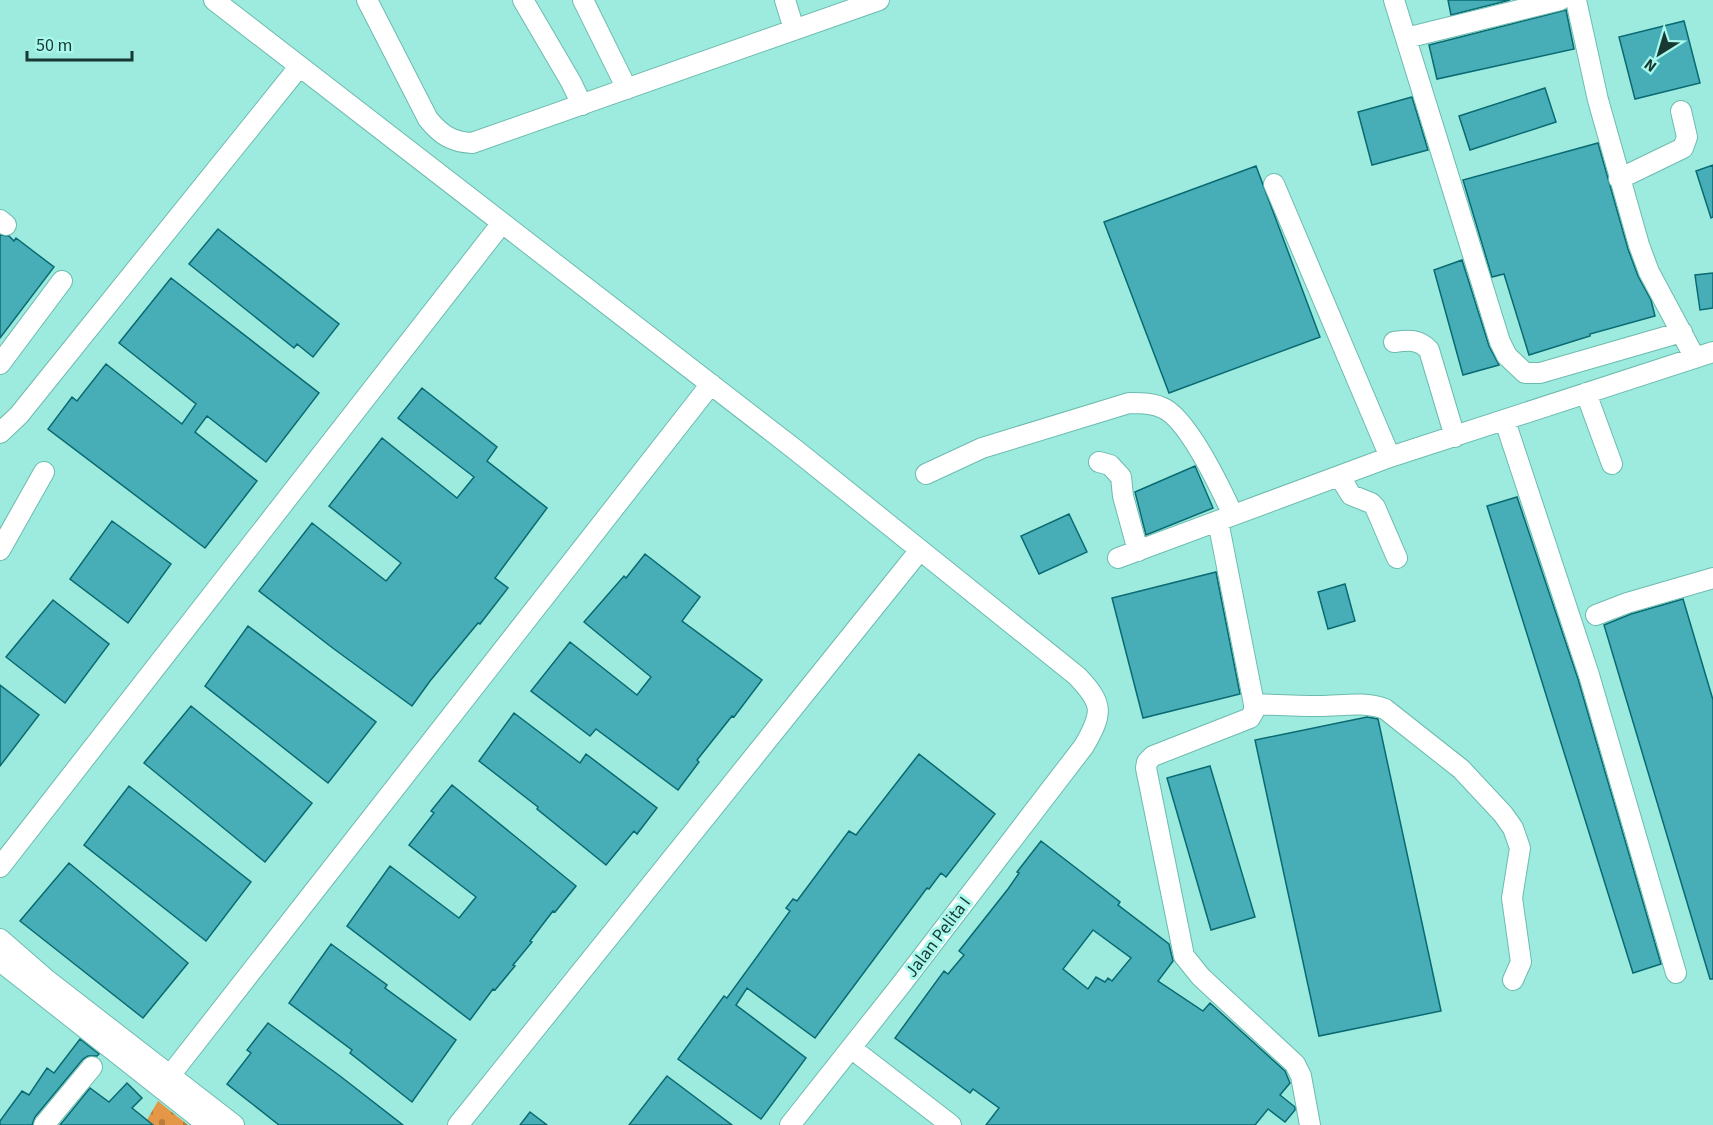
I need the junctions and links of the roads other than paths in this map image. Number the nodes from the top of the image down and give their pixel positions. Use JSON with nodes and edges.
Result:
{"nodes":[{"id":1,"x":214,"y":0,"type":"edge"},
{"id":2,"x":367,"y":0,"type":"edge"},
{"id":3,"x":523,"y":0,"type":"edge"},
{"id":4,"x":583,"y":0,"type":"edge"},
{"id":5,"x":785,"y":0,"type":"edge"},
{"id":6,"x":879,"y":0,"type":"edge"},
{"id":7,"x":1394,"y":0,"type":"edge"},
{"id":8,"x":1560,"y":0,"type":"edge"},
{"id":9,"x":1575,"y":0,"type":"edge"},
{"id":10,"x":795,"y":29,"type":"junction"},
{"id":11,"x":1406,"y":38,"type":"junction"},
{"id":12,"x":299,"y":67,"type":"junction"},
{"id":13,"x":627,"y":89,"type":"junction"},
{"id":14,"x":582,"y":105,"type":"junction"},
{"id":15,"x":1681,"y":111,"type":"dead end"},
{"id":16,"x":1620,"y":179,"type":"junction"},
{"id":17,"x":1274,"y":184,"type":"dead end"},
{"id":18,"x":502,"y":223,"type":"junction"},
{"id":19,"x":62,"y":281,"type":"dead end"},
{"id":20,"x":1682,"y":332,"type":"junction"},
{"id":21,"x":1394,"y":342,"type":"dead end"},
{"id":22,"x":1704,"y":355,"type":"edge"},
{"id":23,"x":0,"y":364,"type":"edge"},
{"id":24,"x":711,"y":384,"type":"junction"},
{"id":25,"x":1586,"y":393,"type":"junction"},
{"id":26,"x":1505,"y":421,"type":"junction"},
{"id":27,"x":0,"y":433,"type":"edge"},
{"id":28,"x":1455,"y":437,"type":"junction"},
{"id":29,"x":1390,"y":457,"type":"junction"},
{"id":30,"x":1099,"y":462,"type":"dead end"},
{"id":31,"x":1612,"y":464,"type":"dead end"},
{"id":32,"x":44,"y":472,"type":"dead end"},
{"id":33,"x":926,"y":474,"type":"dead end"},
{"id":34,"x":1340,"y":477,"type":"junction"},
{"id":35,"x":1226,"y":518,"type":"junction"},
{"id":36,"x":0,"y":550,"type":"edge"},
{"id":37,"x":920,"y":550,"type":"junction"},
{"id":38,"x":1137,"y":551,"type":"junction"},
{"id":39,"x":1119,"y":558,"type":"dead end"},
{"id":40,"x":1397,"y":558,"type":"dead end"},
{"id":41,"x":1713,"y":578,"type":"edge"},
{"id":42,"x":1596,"y":615,"type":"dead end"},
{"id":43,"x":1254,"y":704,"type":"junction"},
{"id":44,"x":0,"y":867,"type":"edge"},
{"id":45,"x":0,"y":939,"type":"edge"},
{"id":46,"x":0,"y":961,"type":"edge"},
{"id":47,"x":1676,"y":973,"type":"dead end"},
{"id":48,"x":1514,"y":980,"type":"dead end"},
{"id":49,"x":852,"y":1048,"type":"junction"},
{"id":50,"x":92,"y":1066,"type":"dead end"},
{"id":51,"x":166,"y":1081,"type":"junction"},
{"id":52,"x":44,"y":1125,"type":"edge"},
{"id":53,"x":208,"y":1125,"type":"edge"},
{"id":54,"x":234,"y":1125,"type":"edge"},
{"id":55,"x":458,"y":1125,"type":"edge"},
{"id":56,"x":789,"y":1125,"type":"edge"},
{"id":57,"x":951,"y":1125,"type":"edge"},
{"id":58,"x":1310,"y":1125,"type":"edge"}],
"edges":[{"from":1,"to":12,"type":"street","name":"Jalan Pelita I"},
{"from":2,"to":14,"type":"street"},
{"from":3,"to":14,"type":"street"},
{"from":4,"to":13,"type":"street"},
{"from":5,"to":10,"type":"street"},
{"from":6,"to":10,"type":"street"},
{"from":7,"to":11,"type":"street"},
{"from":8,"to":11,"type":"street"},
{"from":9,"to":16,"type":"street"},
{"from":10,"to":13,"type":"street"},
{"from":11,"to":20,"type":"street"},
{"from":12,"to":18,"type":"street","name":"Jalan Pelita I"},
{"from":12,"to":27,"type":"street"},
{"from":13,"to":14,"type":"street"},
{"from":15,"to":16,"type":"street"},
{"from":16,"to":20,"type":"street"},
{"from":17,"to":29,"type":"street"},
{"from":18,"to":24,"type":"street","name":"Jalan Pelita I"},
{"from":18,"to":44,"type":"street"},
{"from":19,"to":23,"type":"street"},
{"from":20,"to":22,"type":"street"},
{"from":21,"to":28,"type":"street"},
{"from":22,"to":25,"type":"street"},
{"from":24,"to":37,"type":"street","name":"Jalan Pelita I"},
{"from":24,"to":51,"type":"street"},
{"from":25,"to":26,"type":"street"},
{"from":25,"to":31,"type":"street"},
{"from":26,"to":28,"type":"street"},
{"from":26,"to":47,"type":"street"},
{"from":28,"to":29,"type":"street"},
{"from":29,"to":34,"type":"street"},
{"from":30,"to":38,"type":"street"},
{"from":32,"to":36,"type":"street"},
{"from":33,"to":35,"type":"street"},
{"from":34,"to":35,"type":"street"},
{"from":34,"to":40,"type":"street"},
{"from":35,"to":38,"type":"street"},
{"from":35,"to":43,"type":"street"},
{"from":37,"to":49,"type":"street","name":"Jalan Pelita I"},
{"from":37,"to":55,"type":"street"},
{"from":38,"to":39,"type":"street"},
{"from":41,"to":42,"type":"street"},
{"from":43,"to":48,"type":"street"},
{"from":43,"to":58,"type":"street"},
{"from":45,"to":51,"type":"street"},
{"from":46,"to":51,"type":"street"},
{"from":49,"to":56,"type":"street","name":"Jalan Pelita I"},
{"from":49,"to":57,"type":"street"},
{"from":50,"to":52,"type":"street"},
{"from":51,"to":53,"type":"street"},
{"from":51,"to":54,"type":"street"}]}
